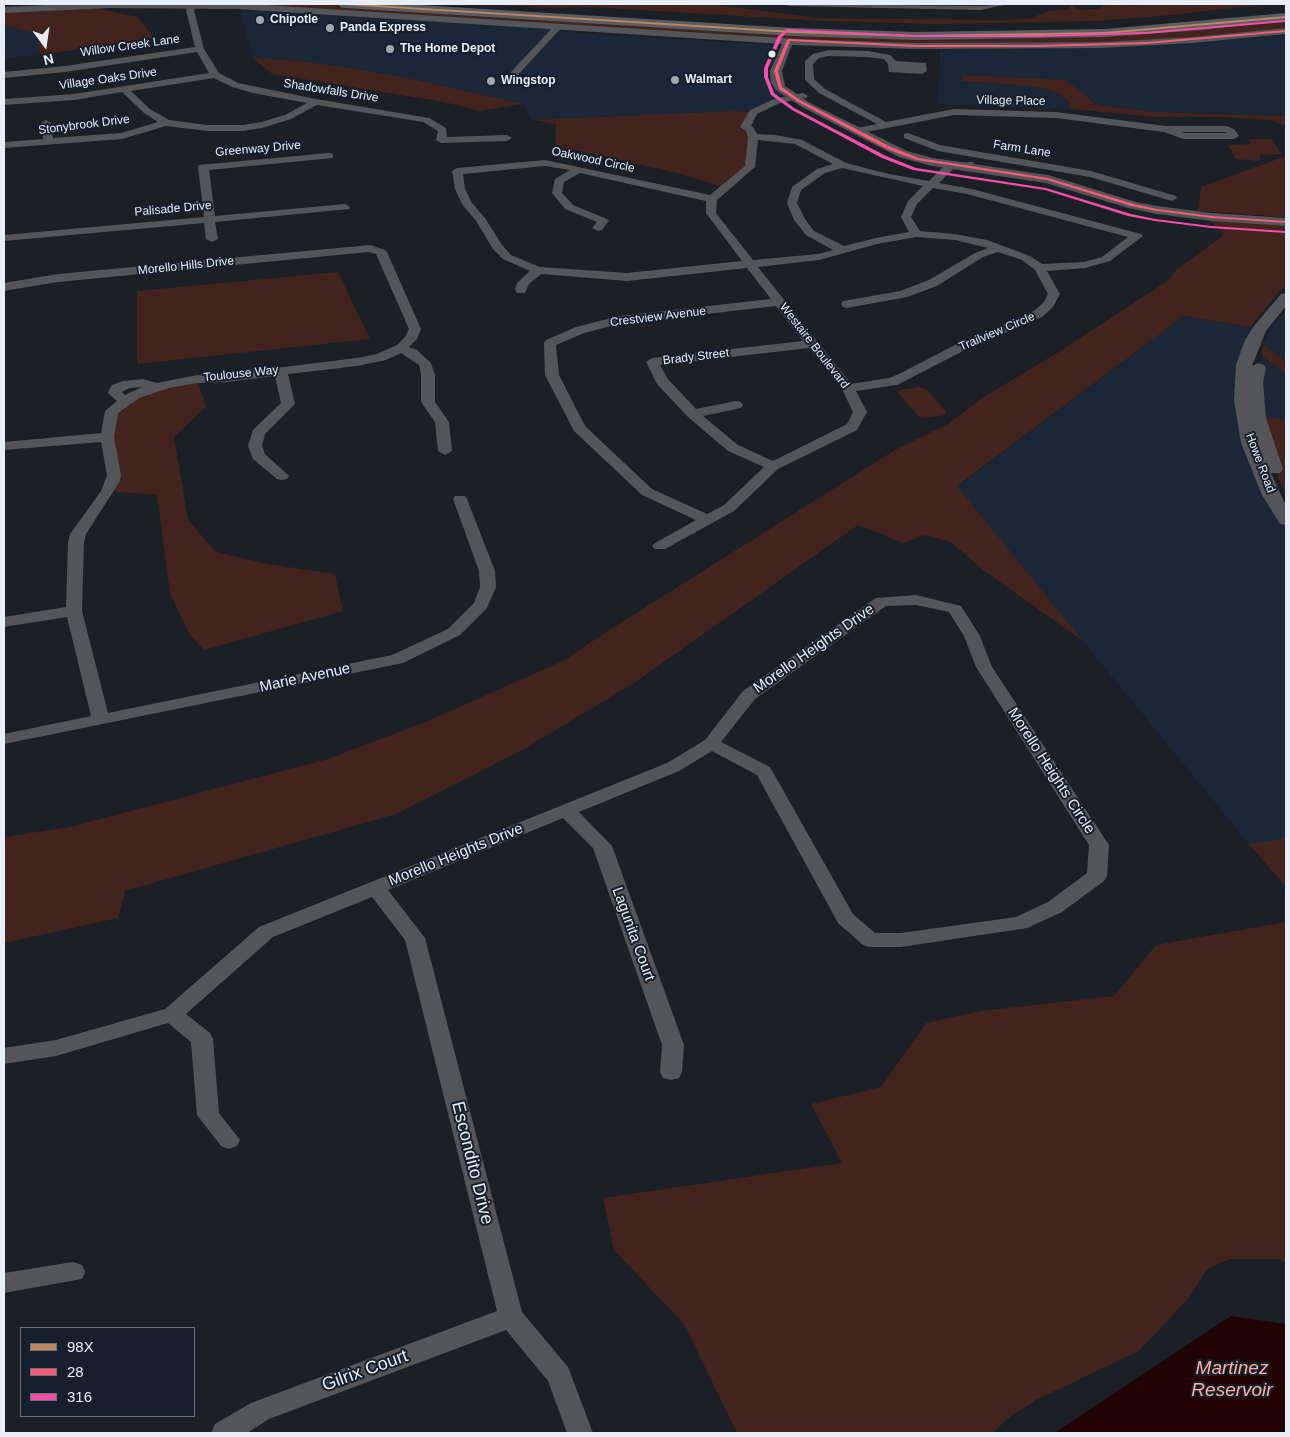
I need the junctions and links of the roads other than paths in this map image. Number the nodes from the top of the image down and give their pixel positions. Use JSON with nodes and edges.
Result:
{"nodes":[{"id":1,"x":345,"y":4,"type":"edge"},
{"id":2,"x":481,"y":4,"type":"edge"},
{"id":3,"x":789,"y":4,"type":"edge"},
{"id":4,"x":1004,"y":4,"type":"edge"},
{"id":5,"x":876,"y":5,"type":"edge"},
{"id":6,"x":194,"y":6,"type":"junction"},
{"id":7,"x":1286,"y":6,"type":"edge"},
{"id":8,"x":4,"y":10,"type":"edge"},
{"id":9,"x":1286,"y":17,"type":"edge"},
{"id":10,"x":558,"y":27,"type":"junction"},
{"id":11,"x":1286,"y":31,"type":"edge"},
{"id":12,"x":792,"y":42,"type":"junction"},
{"id":13,"x":200,"y":49,"type":"junction"},
{"id":14,"x":893,"y":64,"type":"dead end"},
{"id":15,"x":4,"y":75,"type":"edge"},
{"id":16,"x":215,"y":75,"type":"junction"},
{"id":17,"x":514,"y":75,"type":"dead end"},
{"id":18,"x":125,"y":90,"type":"junction"},
{"id":19,"x":801,"y":99,"type":"junction"},
{"id":20,"x":4,"y":102,"type":"edge"},
{"id":21,"x":316,"y":102,"type":"junction"},
{"id":22,"x":853,"y":108,"type":"junction"},
{"id":23,"x":826,"y":112,"type":"junction"},
{"id":24,"x":881,"y":122,"type":"dead end"},
{"id":25,"x":46,"y":123,"type":"dead end"},
{"id":26,"x":166,"y":123,"type":"junction"},
{"id":27,"x":1166,"y":129,"type":"junction"},
{"id":28,"x":861,"y":130,"type":"junction"},
{"id":29,"x":751,"y":133,"type":"junction"},
{"id":30,"x":908,"y":136,"type":"dead end"},
{"id":31,"x":507,"y":138,"type":"dead end"},
{"id":32,"x":48,"y":142,"type":"junction"},
{"id":33,"x":4,"y":145,"type":"edge"},
{"id":34,"x":938,"y":148,"type":"junction"},
{"id":35,"x":918,"y":153,"type":"junction"},
{"id":36,"x":903,"y":154,"type":"junction"},
{"id":37,"x":329,"y":156,"type":"dead end"},
{"id":38,"x":971,"y":164,"type":"junction"},
{"id":39,"x":842,"y":165,"type":"junction"},
{"id":40,"x":951,"y":165,"type":"junction"},
{"id":41,"x":579,"y":169,"type":"junction"},
{"id":42,"x":1102,"y":176,"type":"junction"},
{"id":43,"x":931,"y":184,"type":"junction"},
{"id":44,"x":1082,"y":186,"type":"junction"},
{"id":45,"x":1172,"y":198,"type":"dead end"},
{"id":46,"x":712,"y":199,"type":"junction"},
{"id":47,"x":345,"y":207,"type":"dead end"},
{"id":48,"x":1286,"y":217,"type":"edge"},
{"id":49,"x":209,"y":219,"type":"junction"},
{"id":50,"x":1286,"y":222,"type":"edge"},
{"id":51,"x":598,"y":228,"type":"dead end"},
{"id":52,"x":916,"y":234,"type":"junction"},
{"id":53,"x":4,"y":238,"type":"edge"},
{"id":54,"x":212,"y":239,"type":"dead end"},
{"id":55,"x":1000,"y":247,"type":"junction"},
{"id":56,"x":842,"y":250,"type":"junction"},
{"id":57,"x":750,"y":264,"type":"junction"},
{"id":58,"x":1040,"y":268,"type":"junction"},
{"id":59,"x":538,"y":270,"type":"junction"},
{"id":60,"x":4,"y":287,"type":"edge"},
{"id":61,"x":521,"y":290,"type":"dead end"},
{"id":62,"x":1286,"y":297,"type":"edge"},
{"id":63,"x":780,"y":302,"type":"junction"},
{"id":64,"x":847,"y":304,"type":"dead end"},
{"id":65,"x":1286,"y":309,"type":"edge"},
{"id":66,"x":812,"y":344,"type":"junction"},
{"id":67,"x":401,"y":348,"type":"junction"},
{"id":68,"x":280,"y":370,"type":"junction"},
{"id":69,"x":848,"y":388,"type":"junction"},
{"id":70,"x":736,"y":405,"type":"dead end"},
{"id":71,"x":693,"y":414,"type":"junction"},
{"id":72,"x":108,"y":437,"type":"junction"},
{"id":73,"x":4,"y":446,"type":"edge"},
{"id":74,"x":445,"y":451,"type":"dead end"},
{"id":75,"x":774,"y":466,"type":"junction"},
{"id":76,"x":282,"y":476,"type":"dead end"},
{"id":77,"x":1286,"y":494,"type":"edge"},
{"id":78,"x":460,"y":499,"type":"dead end"},
{"id":79,"x":707,"y":520,"type":"junction"},
{"id":80,"x":1286,"y":520,"type":"edge"},
{"id":81,"x":660,"y":546,"type":"dead end"},
{"id":82,"x":882,"y":601,"type":"joint"},
{"id":83,"x":74,"y":610,"type":"junction"},
{"id":84,"x":4,"y":622,"type":"edge"},
{"id":85,"x":101,"y":720,"type":"junction"},
{"id":86,"x":4,"y":739,"type":"edge"},
{"id":87,"x":711,"y":744,"type":"junction"},
{"id":88,"x":566,"y":810,"type":"junction"},
{"id":89,"x":376,"y":887,"type":"junction"},
{"id":90,"x":172,"y":1014,"type":"junction"},
{"id":91,"x":4,"y":1056,"type":"edge"},
{"id":92,"x":671,"y":1072,"type":"dead end"},
{"id":93,"x":229,"y":1140,"type":"dead end"},
{"id":94,"x":72,"y":1272,"type":"dead end"},
{"id":95,"x":4,"y":1283,"type":"edge"},
{"id":96,"x":511,"y":1317,"type":"junction"},
{"id":97,"x":224,"y":1433,"type":"edge"},
{"id":98,"x":580,"y":1433,"type":"edge"}],
"edges":[{"from":1,"to":9,"type":"highway"},
{"from":2,"to":7,"type":"highway"},
{"from":3,"to":5,"type":"street"},
{"from":4,"to":5,"type":"street"},
{"from":6,"to":8,"type":"street"},
{"from":6,"to":10,"type":"street"},
{"from":6,"to":13,"type":"street"},
{"from":10,"to":12,"type":"street"},
{"from":10,"to":17,"type":"street"},
{"from":11,"to":12,"type":"street"},
{"from":12,"to":19,"type":"street"},
{"from":13,"to":15,"type":"street","name":"Willow Creek Lane"},
{"from":13,"to":16,"type":"street"},
{"from":14,"to":22,"type":"street"},
{"from":16,"to":18,"type":"street","name":"Village Oaks Drive"},
{"from":16,"to":21,"type":"street","name":"Shadowfalls Drive"},
{"from":18,"to":20,"type":"street","name":"Village Oaks Drive"},
{"from":18,"to":26,"type":"street"},
{"from":19,"to":23,"type":"street"},
{"from":19,"to":29,"type":"street"},
{"from":21,"to":26,"type":"street"},
{"from":21,"to":31,"type":"street","name":"Shadowfalls Drive"},
{"from":22,"to":23,"type":"street"},
{"from":22,"to":24,"type":"street"},
{"from":23,"to":28,"type":"street"},
{"from":25,"to":32,"type":"street"},
{"from":26,"to":32,"type":"street","name":"Stonybrook Drive"},
{"from":27,"to":27,"type":"street","name":"Village Place"},
{"from":27,"to":28,"type":"street","name":"Village Place"},
{"from":28,"to":35,"type":"street"},
{"from":28,"to":36,"type":"street"},
{"from":29,"to":39,"type":"street"},
{"from":29,"to":46,"type":"street"},
{"from":30,"to":34,"type":"street","name":"Farm Lane"},
{"from":32,"to":33,"type":"street","name":"Stonybrook Drive"},
{"from":34,"to":35,"type":"street","name":"Farm Lane"},
{"from":34,"to":42,"type":"street","name":"Farm Lane"},
{"from":35,"to":36,"type":"street","name":"Farm Lane"},
{"from":35,"to":38,"type":"street"},
{"from":36,"to":40,"type":"street"},
{"from":37,"to":49,"type":"street","name":"Greenway Drive"},
{"from":38,"to":40,"type":"street"},
{"from":38,"to":44,"type":"street"},
{"from":39,"to":43,"type":"street"},
{"from":39,"to":56,"type":"street"},
{"from":40,"to":43,"type":"street"},
{"from":40,"to":44,"type":"street"},
{"from":41,"to":46,"type":"street","name":"Oakwood Circle"},
{"from":41,"to":51,"type":"street"},
{"from":41,"to":59,"type":"street","name":"Oakwood Circle"},
{"from":42,"to":44,"type":"street"},
{"from":42,"to":45,"type":"street","name":"Farm Lane"},
{"from":43,"to":52,"type":"street"},
{"from":43,"to":58,"type":"street"},
{"from":44,"to":48,"type":"street"},
{"from":44,"to":50,"type":"street"},
{"from":46,"to":57,"type":"street","name":"Westaire Boulevard"},
{"from":47,"to":49,"type":"street","name":"Palisade Drive"},
{"from":49,"to":53,"type":"street","name":"Palisade Drive"},
{"from":49,"to":54,"type":"street","name":"Greenway Drive"},
{"from":52,"to":55,"type":"street"},
{"from":52,"to":56,"type":"street"},
{"from":55,"to":58,"type":"street"},
{"from":55,"to":64,"type":"street"},
{"from":56,"to":57,"type":"street"},
{"from":57,"to":59,"type":"street","name":"Oakwood Circle"},
{"from":57,"to":63,"type":"street","name":"Westaire Boulevard"},
{"from":58,"to":69,"type":"street","name":"Trailview Circle"},
{"from":59,"to":61,"type":"street"},
{"from":60,"to":67,"type":"street","name":"Morello Hills Drive"},
{"from":62,"to":80,"type":"street","name":"Howe Road"},
{"from":63,"to":66,"type":"street","name":"Westaire Boulevard"},
{"from":63,"to":79,"type":"street","name":"Crestview Avenue"},
{"from":65,"to":77,"type":"street","name":"Howe Road"},
{"from":66,"to":69,"type":"street","name":"Westaire Boulevard"},
{"from":66,"to":71,"type":"street","name":"Brady Street"},
{"from":67,"to":68,"type":"street","name":"Toulouse Way"},
{"from":67,"to":74,"type":"street"},
{"from":68,"to":72,"type":"street","name":"Toulouse Way"},
{"from":68,"to":76,"type":"street"},
{"from":69,"to":75,"type":"street","name":"Westaire Boulevard"},
{"from":70,"to":71,"type":"street"},
{"from":71,"to":75,"type":"street","name":"Brady Street"},
{"from":72,"to":73,"type":"street"},
{"from":72,"to":83,"type":"street"},
{"from":75,"to":79,"type":"street","name":"Westaire Boulevard"},
{"from":78,"to":85,"type":"street","name":"Marie Avenue"},
{"from":79,"to":81,"type":"street","name":"Westaire Boulevard"},
{"from":82,"to":87,"type":"street","name":"Morello Heights Drive"},
{"from":82,"to":87,"type":"street","name":"Morello Heights Circle"},
{"from":83,"to":84,"type":"street"},
{"from":83,"to":85,"type":"street"},
{"from":85,"to":86,"type":"street","name":"Marie Avenue"},
{"from":87,"to":88,"type":"street","name":"Morello Heights Drive"},
{"from":88,"to":89,"type":"street","name":"Morello Heights Drive"},
{"from":88,"to":92,"type":"street","name":"Lagunita Court"},
{"from":89,"to":90,"type":"street","name":"Morello Heights Drive"},
{"from":89,"to":96,"type":"street","name":"Escondito Drive"},
{"from":90,"to":91,"type":"street","name":"Morello Heights Drive"},
{"from":90,"to":93,"type":"street"},
{"from":94,"to":95,"type":"street"},
{"from":96,"to":97,"type":"street","name":"Gilrix Court"},
{"from":96,"to":98,"type":"street","name":"Escondito Drive"}]}
